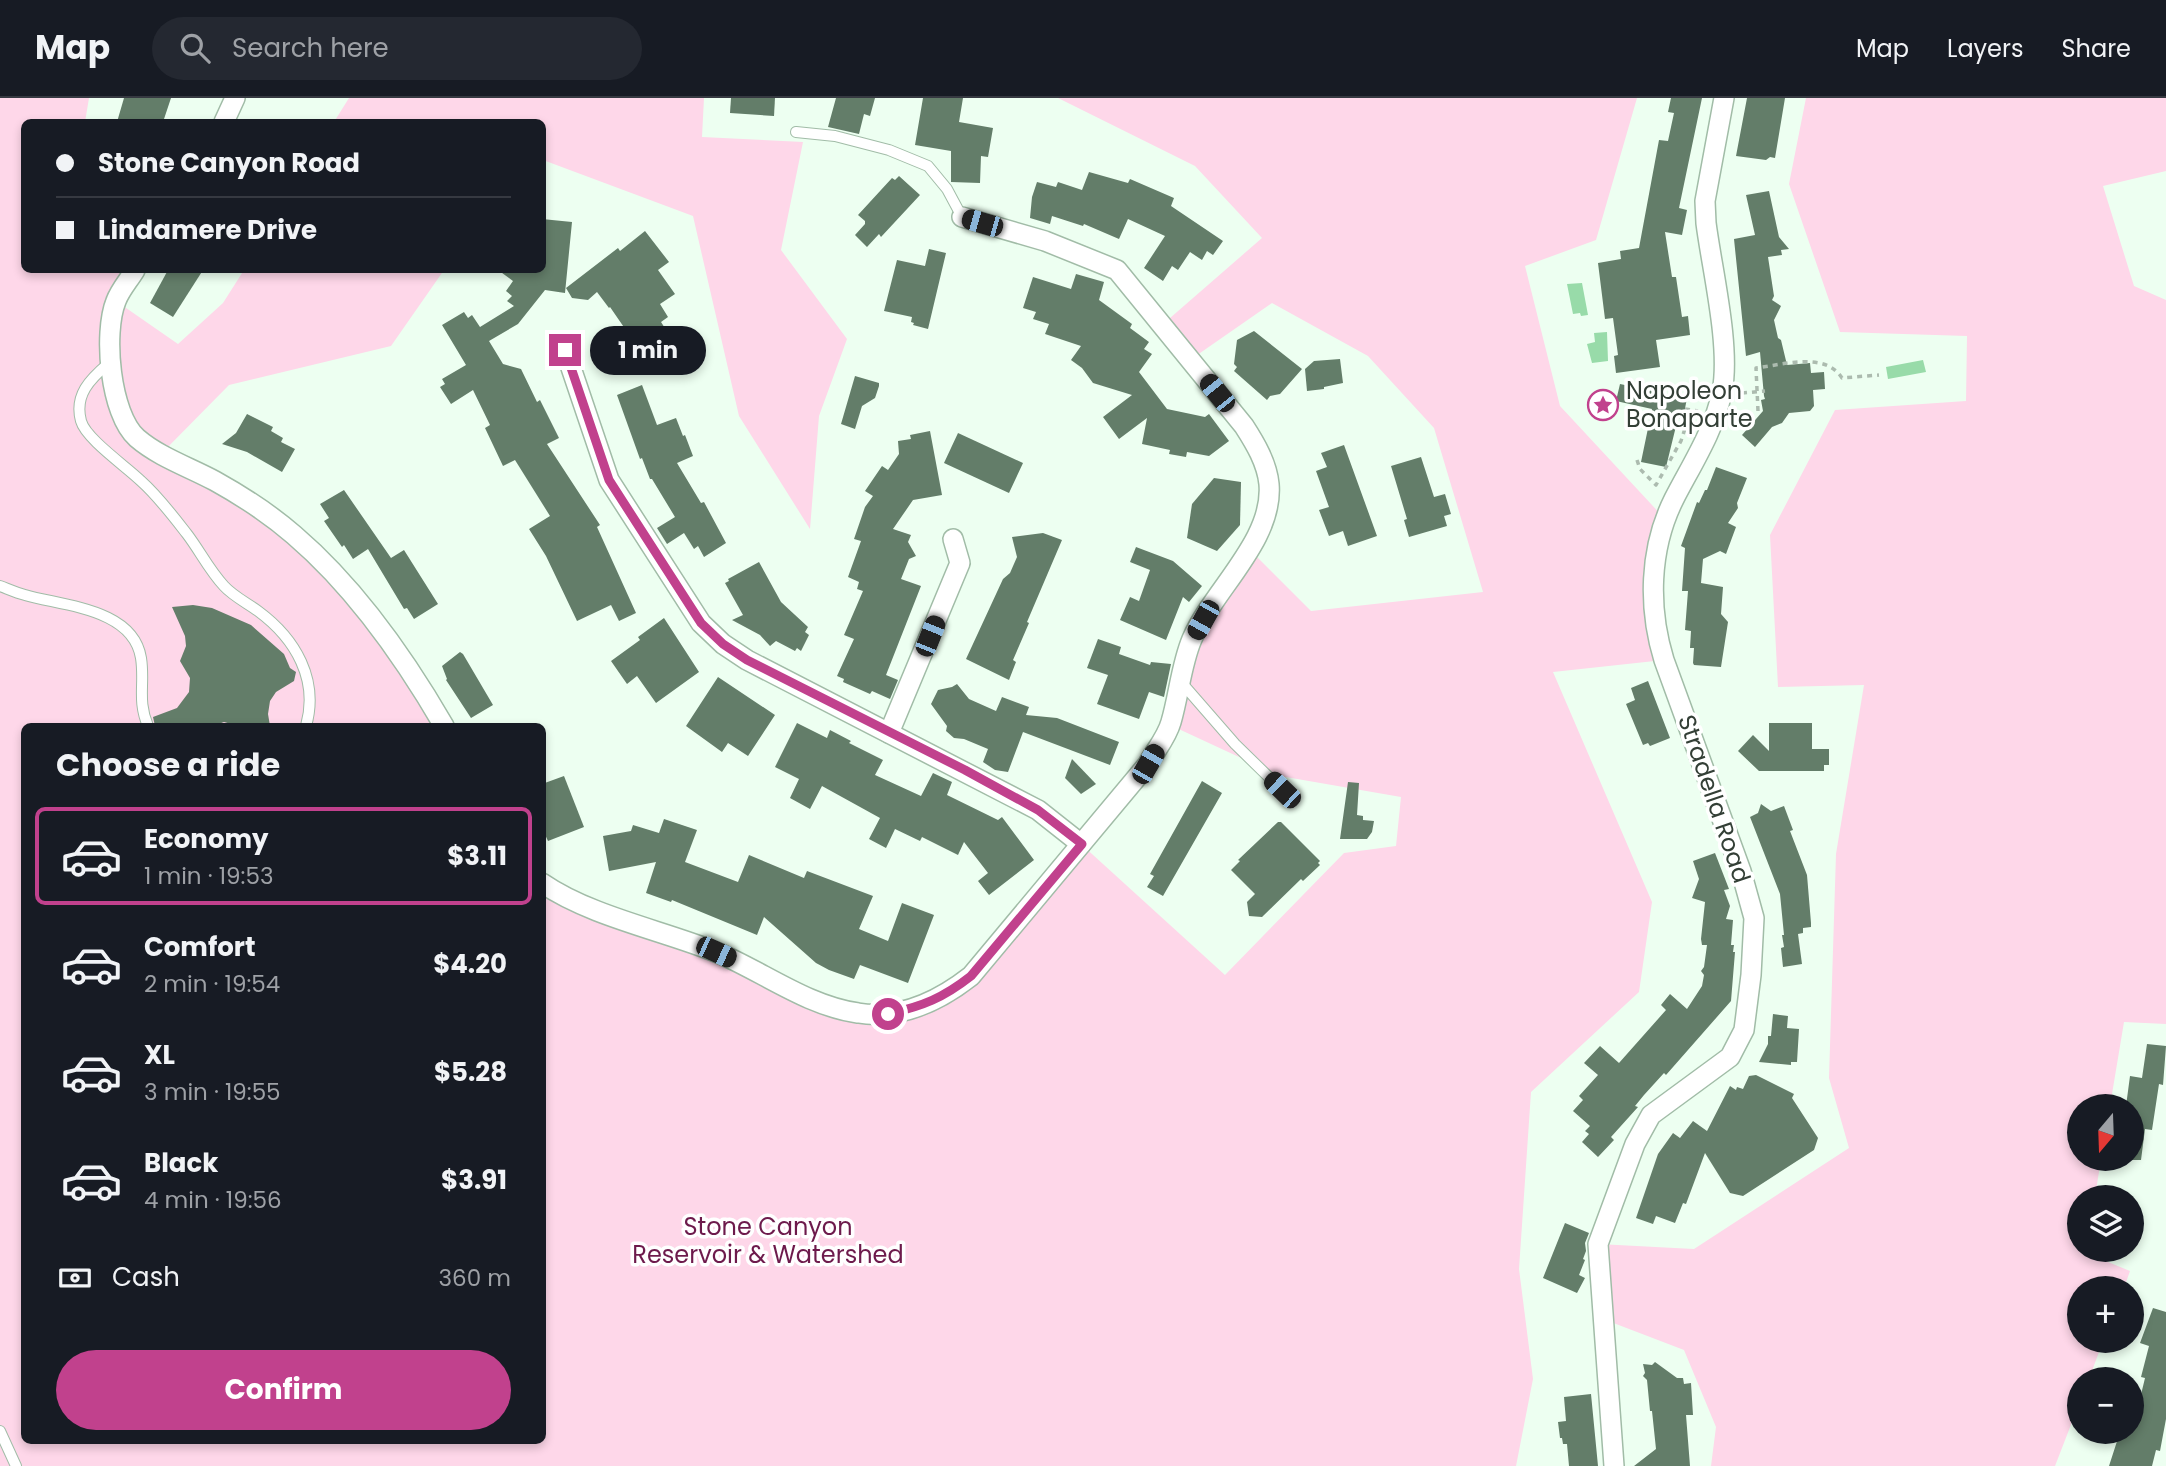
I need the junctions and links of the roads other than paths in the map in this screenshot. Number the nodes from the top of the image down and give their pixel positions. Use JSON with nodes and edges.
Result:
{"nodes":[{"id":1,"x":235,"y":98,"type":"edge"},
{"id":2,"x":1724,"y":98,"type":"edge"},
{"id":3,"x":225,"y":119,"type":"edge"},
{"id":4,"x":796,"y":132,"type":"dead end"},
{"id":5,"x":962,"y":217,"type":"joint"},
{"id":6,"x":133,"y":273,"type":"edge"},
{"id":7,"x":565,"y":350,"type":"dead end"},
{"id":8,"x":109,"y":363,"type":"junction"},
{"id":9,"x":953,"y":539,"type":"dead end"},
{"id":10,"x":0,"y":586,"type":"edge"},
{"id":11,"x":1181,"y":681,"type":"junction"},
{"id":12,"x":147,"y":723,"type":"edge"},
{"id":13,"x":307,"y":723,"type":"edge"},
{"id":14,"x":442,"y":723,"type":"edge"},
{"id":15,"x":889,"y":733,"type":"junction"},
{"id":16,"x":1282,"y":790,"type":"dead end"},
{"id":17,"x":1082,"y":844,"type":"junction"},
{"id":18,"x":546,"y":886,"type":"edge"},
{"id":19,"x":0,"y":1431,"type":"edge"},
{"id":20,"x":16,"y":1466,"type":"edge"},
{"id":21,"x":1614,"y":1466,"type":"edge"}],
"edges":[{"from":1,"to":3,"type":"street"},
{"from":2,"to":21,"type":"street","name":"Stradella Road"},
{"from":4,"to":5,"type":"lane"},
{"from":5,"to":11,"type":"street"},
{"from":6,"to":8,"type":"street"},
{"from":7,"to":15,"type":"street"},
{"from":8,"to":13,"type":"lane"},
{"from":8,"to":14,"type":"street"},
{"from":9,"to":15,"type":"street"},
{"from":10,"to":12,"type":"lane"},
{"from":11,"to":16,"type":"lane"},
{"from":11,"to":17,"type":"street"},
{"from":15,"to":17,"type":"street"},
{"from":17,"to":18,"type":"street"},
{"from":19,"to":20,"type":"lane"}]}
